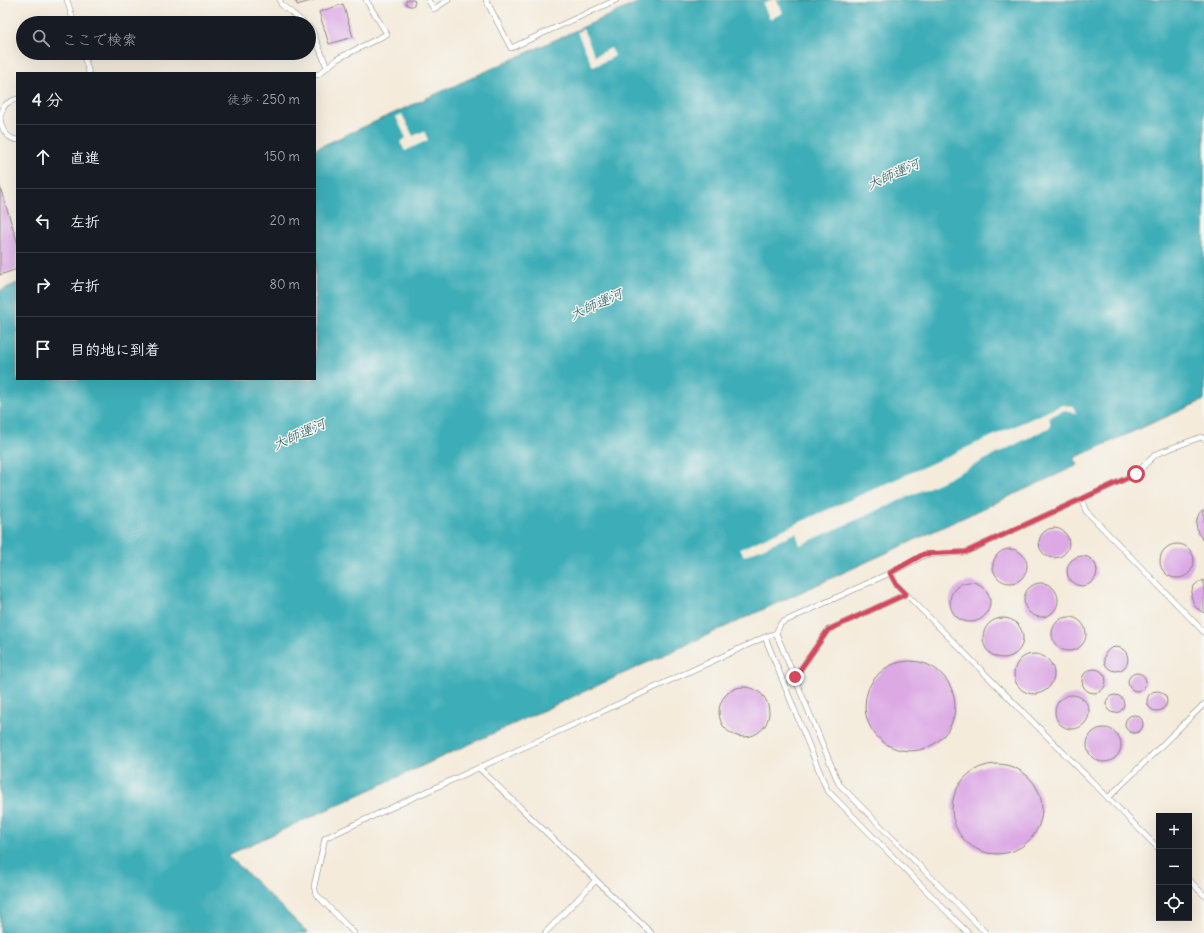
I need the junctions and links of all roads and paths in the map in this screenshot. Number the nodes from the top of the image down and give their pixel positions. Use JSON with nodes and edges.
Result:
{"nodes":[{"id":1,"x":67,"y":0,"type":"edge"},
{"id":2,"x":280,"y":0,"type":"edge"},
{"id":3,"x":366,"y":0,"type":"edge"},
{"id":4,"x":428,"y":0,"type":"edge"},
{"id":5,"x":448,"y":0,"type":"edge"},
{"id":6,"x":486,"y":0,"type":"edge"},
{"id":7,"x":616,"y":0,"type":"edge"},
{"id":8,"x":72,"y":16,"type":"edge"},
{"id":9,"x":296,"y":16,"type":"edge"},
{"id":10,"x":316,"y":40,"type":"edge"},
{"id":11,"x":85,"y":60,"type":"edge"},
{"id":12,"x":327,"y":68,"type":"junction"},
{"id":13,"x":89,"y":72,"type":"edge"},
{"id":14,"x":316,"y":75,"type":"edge"},
{"id":15,"x":16,"y":99,"type":"edge"},
{"id":16,"x":0,"y":117,"type":"edge"},
{"id":17,"x":16,"y":140,"type":"edge"},
{"id":18,"x":1204,"y":439,"type":"edge"},
{"id":19,"x":1081,"y":499,"type":"junction"},
{"id":20,"x":890,"y":573,"type":"junction"},
{"id":21,"x":906,"y":594,"type":"junction"},
{"id":22,"x":776,"y":632,"type":"junction"},
{"id":23,"x":1204,"y":632,"type":"edge"},
{"id":24,"x":765,"y":637,"type":"junction"},
{"id":25,"x":795,"y":677,"type":"junction"},
{"id":26,"x":1204,"y":704,"type":"edge"},
{"id":27,"x":479,"y":768,"type":"junction"},
{"id":28,"x":1108,"y":798,"type":"junction"},
{"id":29,"x":1158,"y":849,"type":"edge"},
{"id":30,"x":596,"y":880,"type":"junction"},
{"id":31,"x":1192,"y":883,"type":"edge"},
{"id":32,"x":1204,"y":895,"type":"edge"},
{"id":33,"x":354,"y":933,"type":"edge"},
{"id":34,"x":545,"y":933,"type":"edge"},
{"id":35,"x":651,"y":933,"type":"edge"},
{"id":36,"x":968,"y":933,"type":"edge"},
{"id":37,"x":986,"y":933,"type":"edge"}],
"edges":[{"from":1,"to":8,"type":"lane"},
{"from":2,"to":9,"type":"lane"},
{"from":3,"to":12,"type":"lane"},
{"from":4,"to":5,"type":"lane"},
{"from":6,"to":7,"type":"lane"},
{"from":10,"to":12,"type":"lane"},
{"from":11,"to":13,"type":"lane"},
{"from":12,"to":14,"type":"lane"},
{"from":15,"to":16,"type":"lane"},
{"from":16,"to":17,"type":"lane"},
{"from":18,"to":19,"type":"lane"},
{"from":19,"to":20,"type":"lane"},
{"from":19,"to":23,"type":"lane"},
{"from":20,"to":21,"type":"lane"},
{"from":20,"to":22,"type":"lane"},
{"from":21,"to":25,"type":"lane"},
{"from":21,"to":28,"type":"lane"},
{"from":22,"to":24,"type":"lane"},
{"from":22,"to":25,"type":"lane"},
{"from":24,"to":27,"type":"lane"},
{"from":24,"to":36,"type":"lane"},
{"from":25,"to":37,"type":"lane"},
{"from":26,"to":28,"type":"lane"},
{"from":27,"to":30,"type":"lane"},
{"from":27,"to":33,"type":"lane"},
{"from":28,"to":29,"type":"lane"},
{"from":30,"to":34,"type":"lane"},
{"from":30,"to":35,"type":"lane"},
{"from":31,"to":32,"type":"lane"}]}
